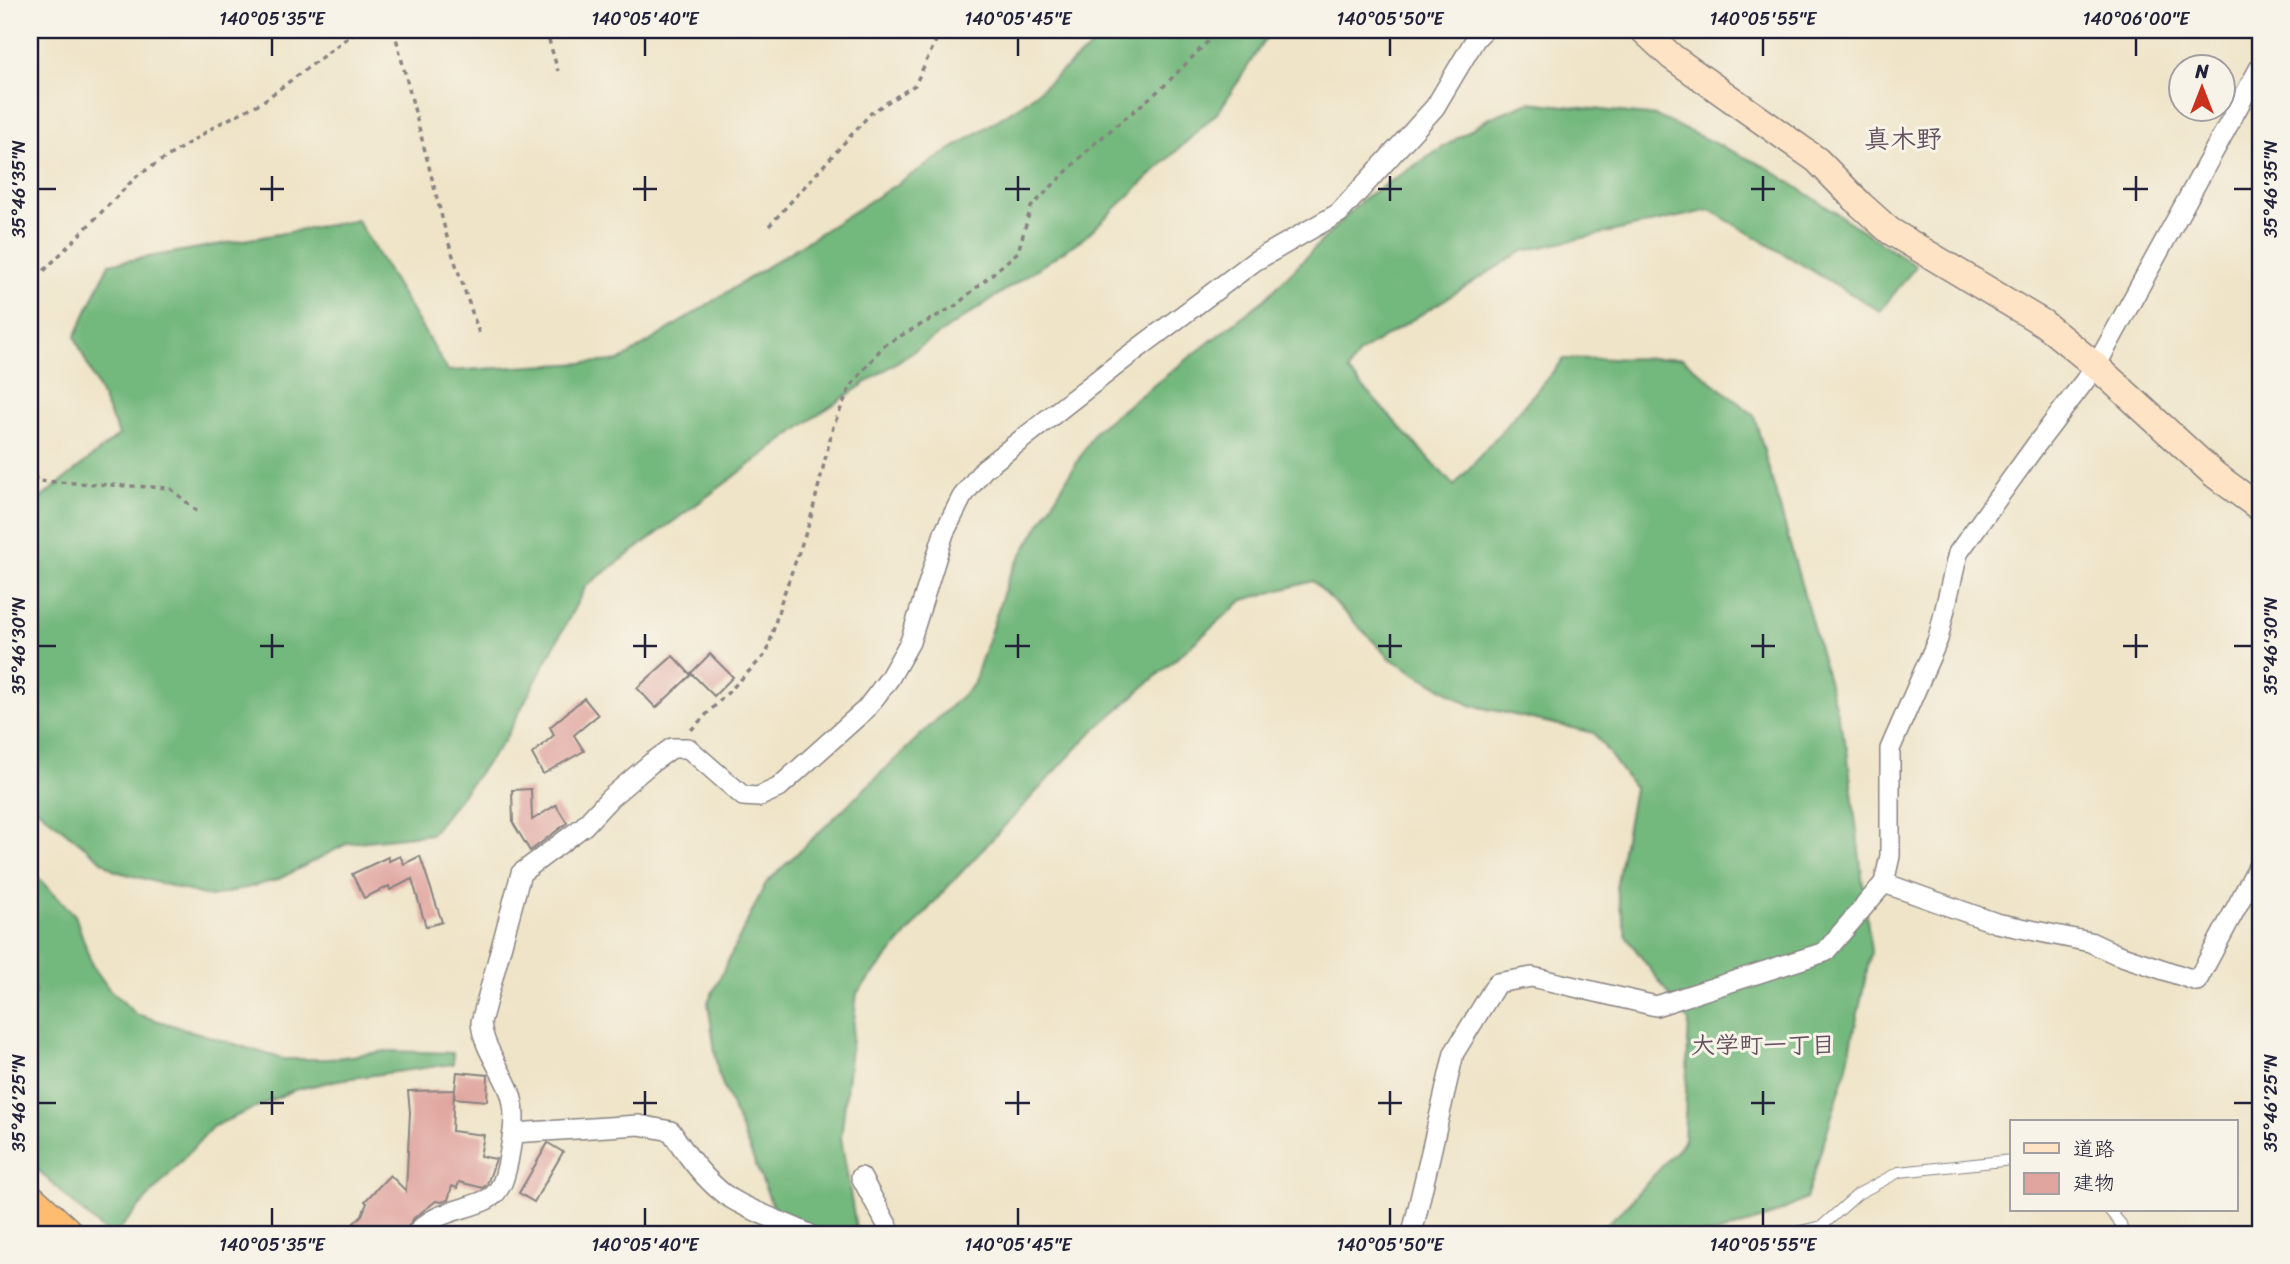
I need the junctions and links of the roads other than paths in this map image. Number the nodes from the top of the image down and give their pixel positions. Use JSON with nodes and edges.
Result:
{"nodes":[{"id":1,"x":1484,"y":30,"type":"edge"},
{"id":2,"x":1643,"y":30,"type":"edge"},
{"id":3,"x":2260,"y":66,"type":"edge"},
{"id":4,"x":2096,"y":366,"type":"junction"},
{"id":5,"x":2260,"y":508,"type":"edge"},
{"id":6,"x":2260,"y":863,"type":"edge"},
{"id":7,"x":1884,"y":883,"type":"junction"},
{"id":8,"x":513,"y":1133,"type":"junction"},
{"id":9,"x":2010,"y":1160,"type":"edge"},
{"id":10,"x":861,"y":1177,"type":"dead end"},
{"id":11,"x":30,"y":1202,"type":"edge"},
{"id":12,"x":2111,"y":1212,"type":"edge"},
{"id":13,"x":65,"y":1234,"type":"edge"},
{"id":14,"x":416,"y":1234,"type":"edge"},
{"id":15,"x":809,"y":1234,"type":"edge"},
{"id":16,"x":892,"y":1234,"type":"edge"},
{"id":17,"x":1412,"y":1234,"type":"edge"},
{"id":18,"x":1787,"y":1234,"type":"edge"},
{"id":19,"x":2123,"y":1234,"type":"edge"}],
"edges":[{"from":1,"to":8,"type":"street"},
{"from":2,"to":4,"type":"street"},
{"from":3,"to":4,"type":"street"},
{"from":4,"to":5,"type":"street"},
{"from":4,"to":7,"type":"street"},
{"from":6,"to":7,"type":"street"},
{"from":7,"to":17,"type":"street"},
{"from":8,"to":14,"type":"street"},
{"from":8,"to":15,"type":"street"},
{"from":9,"to":18,"type":"lane"},
{"from":10,"to":16,"type":"street"},
{"from":11,"to":13,"type":"highway"},
{"from":12,"to":19,"type":"lane"}]}
